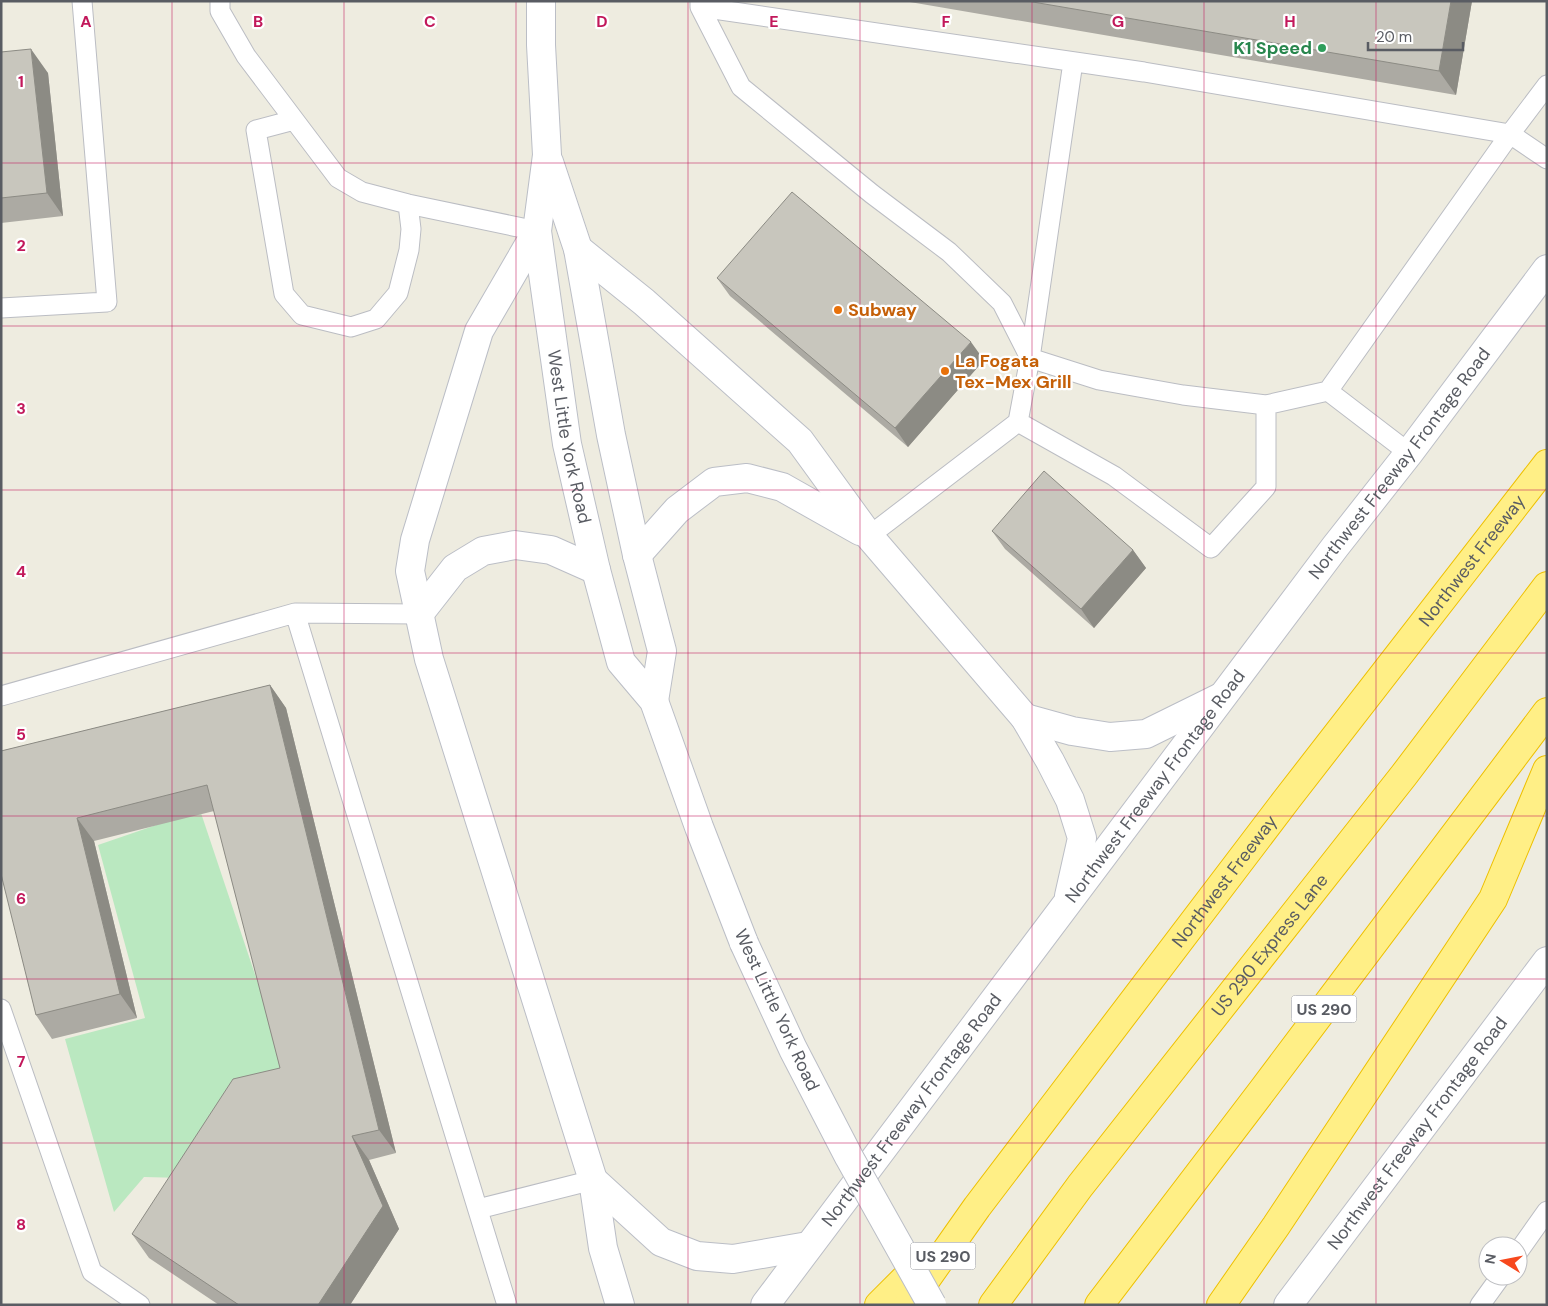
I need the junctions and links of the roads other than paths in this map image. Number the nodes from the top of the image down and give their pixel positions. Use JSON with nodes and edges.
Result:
{"nodes":[{"id":1,"x":82,"y":1,"type":"edge"},
{"id":2,"x":220,"y":1,"type":"edge"},
{"id":3,"x":540,"y":1,"type":"edge"},
{"id":4,"x":700,"y":4,"type":"edge"},
{"id":5,"x":1073,"y":62,"type":"junction"},
{"id":6,"x":1547,"y":85,"type":"edge"},
{"id":7,"x":294,"y":120,"type":"junction"},
{"id":8,"x":1510,"y":134,"type":"junction"},
{"id":9,"x":547,"y":155,"type":"junction"},
{"id":10,"x":1547,"y":159,"type":"edge"},
{"id":11,"x":408,"y":204,"type":"junction"},
{"id":12,"x":537,"y":231,"type":"junction"},
{"id":13,"x":578,"y":249,"type":"junction"},
{"id":14,"x":1547,"y":269,"type":"edge"},
{"id":15,"x":1,"y":308,"type":"edge"},
{"id":16,"x":1030,"y":358,"type":"junction"},
{"id":17,"x":1328,"y":391,"type":"junction"},
{"id":18,"x":1266,"y":405,"type":"junction"},
{"id":19,"x":1018,"y":422,"type":"junction"},
{"id":20,"x":1409,"y":453,"type":"junction"},
{"id":21,"x":1547,"y":464,"type":"edge"},
{"id":22,"x":869,"y":536,"type":"junction"},
{"id":23,"x":637,"y":555,"type":"junction"},
{"id":24,"x":596,"y":570,"type":"junction"},
{"id":25,"x":1547,"y":586,"type":"edge"},
{"id":26,"x":295,"y":613,"type":"junction"},
{"id":27,"x":419,"y":614,"type":"junction"},
{"id":28,"x":1,"y":696,"type":"edge"},
{"id":29,"x":1223,"y":697,"type":"junction"},
{"id":30,"x":654,"y":701,"type":"junction"},
{"id":31,"x":1547,"y":712,"type":"edge"},
{"id":32,"x":1025,"y":718,"type":"junction"},
{"id":33,"x":1547,"y":770,"type":"edge"},
{"id":34,"x":1067,"y":904,"type":"junction"},
{"id":35,"x":1547,"y":961,"type":"edge"},
{"id":36,"x":1,"y":1009,"type":"edge"},
{"id":37,"x":593,"y":1180,"type":"junction"},
{"id":38,"x":977,"y":1208,"type":"junction"},
{"id":39,"x":478,"y":1209,"type":"junction"},
{"id":40,"x":1547,"y":1211,"type":"edge"},
{"id":41,"x":1528,"y":1238,"type":"edge"},
{"id":42,"x":808,"y":1246,"type":"junction"},
{"id":43,"x":1494,"y":1286,"type":"edge"},
{"id":44,"x":1298,"y":1298,"type":"edge"},
{"id":45,"x":140,"y":1305,"type":"edge"},
{"id":46,"x":507,"y":1305,"type":"edge"},
{"id":47,"x":620,"y":1305,"type":"edge"},
{"id":48,"x":765,"y":1305,"type":"edge"},
{"id":49,"x":879,"y":1305,"type":"edge"},
{"id":50,"x":908,"y":1305,"type":"edge"},
{"id":51,"x":932,"y":1305,"type":"edge"},
{"id":52,"x":993,"y":1305,"type":"edge"},
{"id":53,"x":1099,"y":1305,"type":"edge"},
{"id":54,"x":1221,"y":1305,"type":"edge"},
{"id":55,"x":1480,"y":1305,"type":"edge"}],
"edges":[{"from":1,"to":15,"type":"lane"},
{"from":2,"to":7,"type":"lane"},
{"from":3,"to":9,"type":"main road","name":"West Little York Road"},
{"from":4,"to":5,"type":"lane"},
{"from":4,"to":16,"type":"lane"},
{"from":5,"to":8,"type":"lane"},
{"from":5,"to":16,"type":"lane"},
{"from":6,"to":8,"type":"lane"},
{"from":7,"to":11,"type":"lane"},
{"from":7,"to":11,"type":"lane"},
{"from":8,"to":10,"type":"lane"},
{"from":8,"to":17,"type":"lane"},
{"from":9,"to":12,"type":"main road","name":"West Little York Road"},
{"from":9,"to":13,"type":"main road","name":"West Little York Road"},
{"from":11,"to":12,"type":"lane"},
{"from":12,"to":24,"type":"main road","name":"West Little York Road"},
{"from":12,"to":27,"type":"main road"},
{"from":13,"to":22,"type":"main road"},
{"from":13,"to":23,"type":"main road","name":"West Little York Road"},
{"from":14,"to":20,"type":"main road","name":"Northwest Freeway Frontage Road"},
{"from":16,"to":18,"type":"lane"},
{"from":16,"to":19,"type":"lane"},
{"from":17,"to":18,"type":"lane"},
{"from":17,"to":20,"type":"lane"},
{"from":18,"to":19,"type":"lane"},
{"from":19,"to":22,"type":"lane"},
{"from":20,"to":29,"type":"main road","name":"Northwest Freeway Frontage Road"},
{"from":21,"to":38,"type":"highway","name":"Northwest Freeway","number":"US 290"},
{"from":22,"to":23,"type":"main road"},
{"from":22,"to":32,"type":"main road"},
{"from":23,"to":30,"type":"main road","name":"West Little York Road"},
{"from":24,"to":27,"type":"main road"},
{"from":24,"to":30,"type":"main road","name":"West Little York Road"},
{"from":25,"to":52,"type":"highway","name":"US 290 Express Lane"},
{"from":26,"to":27,"type":"lane"},
{"from":26,"to":28,"type":"lane"},
{"from":26,"to":39,"type":"lane"},
{"from":27,"to":37,"type":"main road"},
{"from":29,"to":32,"type":"main road"},
{"from":29,"to":34,"type":"main road","name":"Northwest Freeway Frontage Road"},
{"from":30,"to":51,"type":"main road","name":"West Little York Road","bridge":true},
{"from":31,"to":53,"type":"highway","number":"US 290"},
{"from":32,"to":34,"type":"main road"},
{"from":33,"to":54,"type":"highway"},
{"from":34,"to":42,"type":"main road","name":"Northwest Freeway Frontage Road"},
{"from":35,"to":44,"type":"main road","name":"Northwest Freeway Frontage Road"},
{"from":36,"to":45,"type":"lane"},
{"from":37,"to":39,"type":"lane"},
{"from":37,"to":42,"type":"main road"},
{"from":37,"to":47,"type":"main road"},
{"from":38,"to":49,"type":"highway"},
{"from":38,"to":50,"type":"highway","name":"Northwest Freeway","number":"US 290"},
{"from":39,"to":46,"type":"lane"},
{"from":40,"to":41,"type":"lane"},
{"from":42,"to":48,"type":"main road","name":"Northwest Freeway Frontage Road"},
{"from":43,"to":55,"type":"lane"}]}
